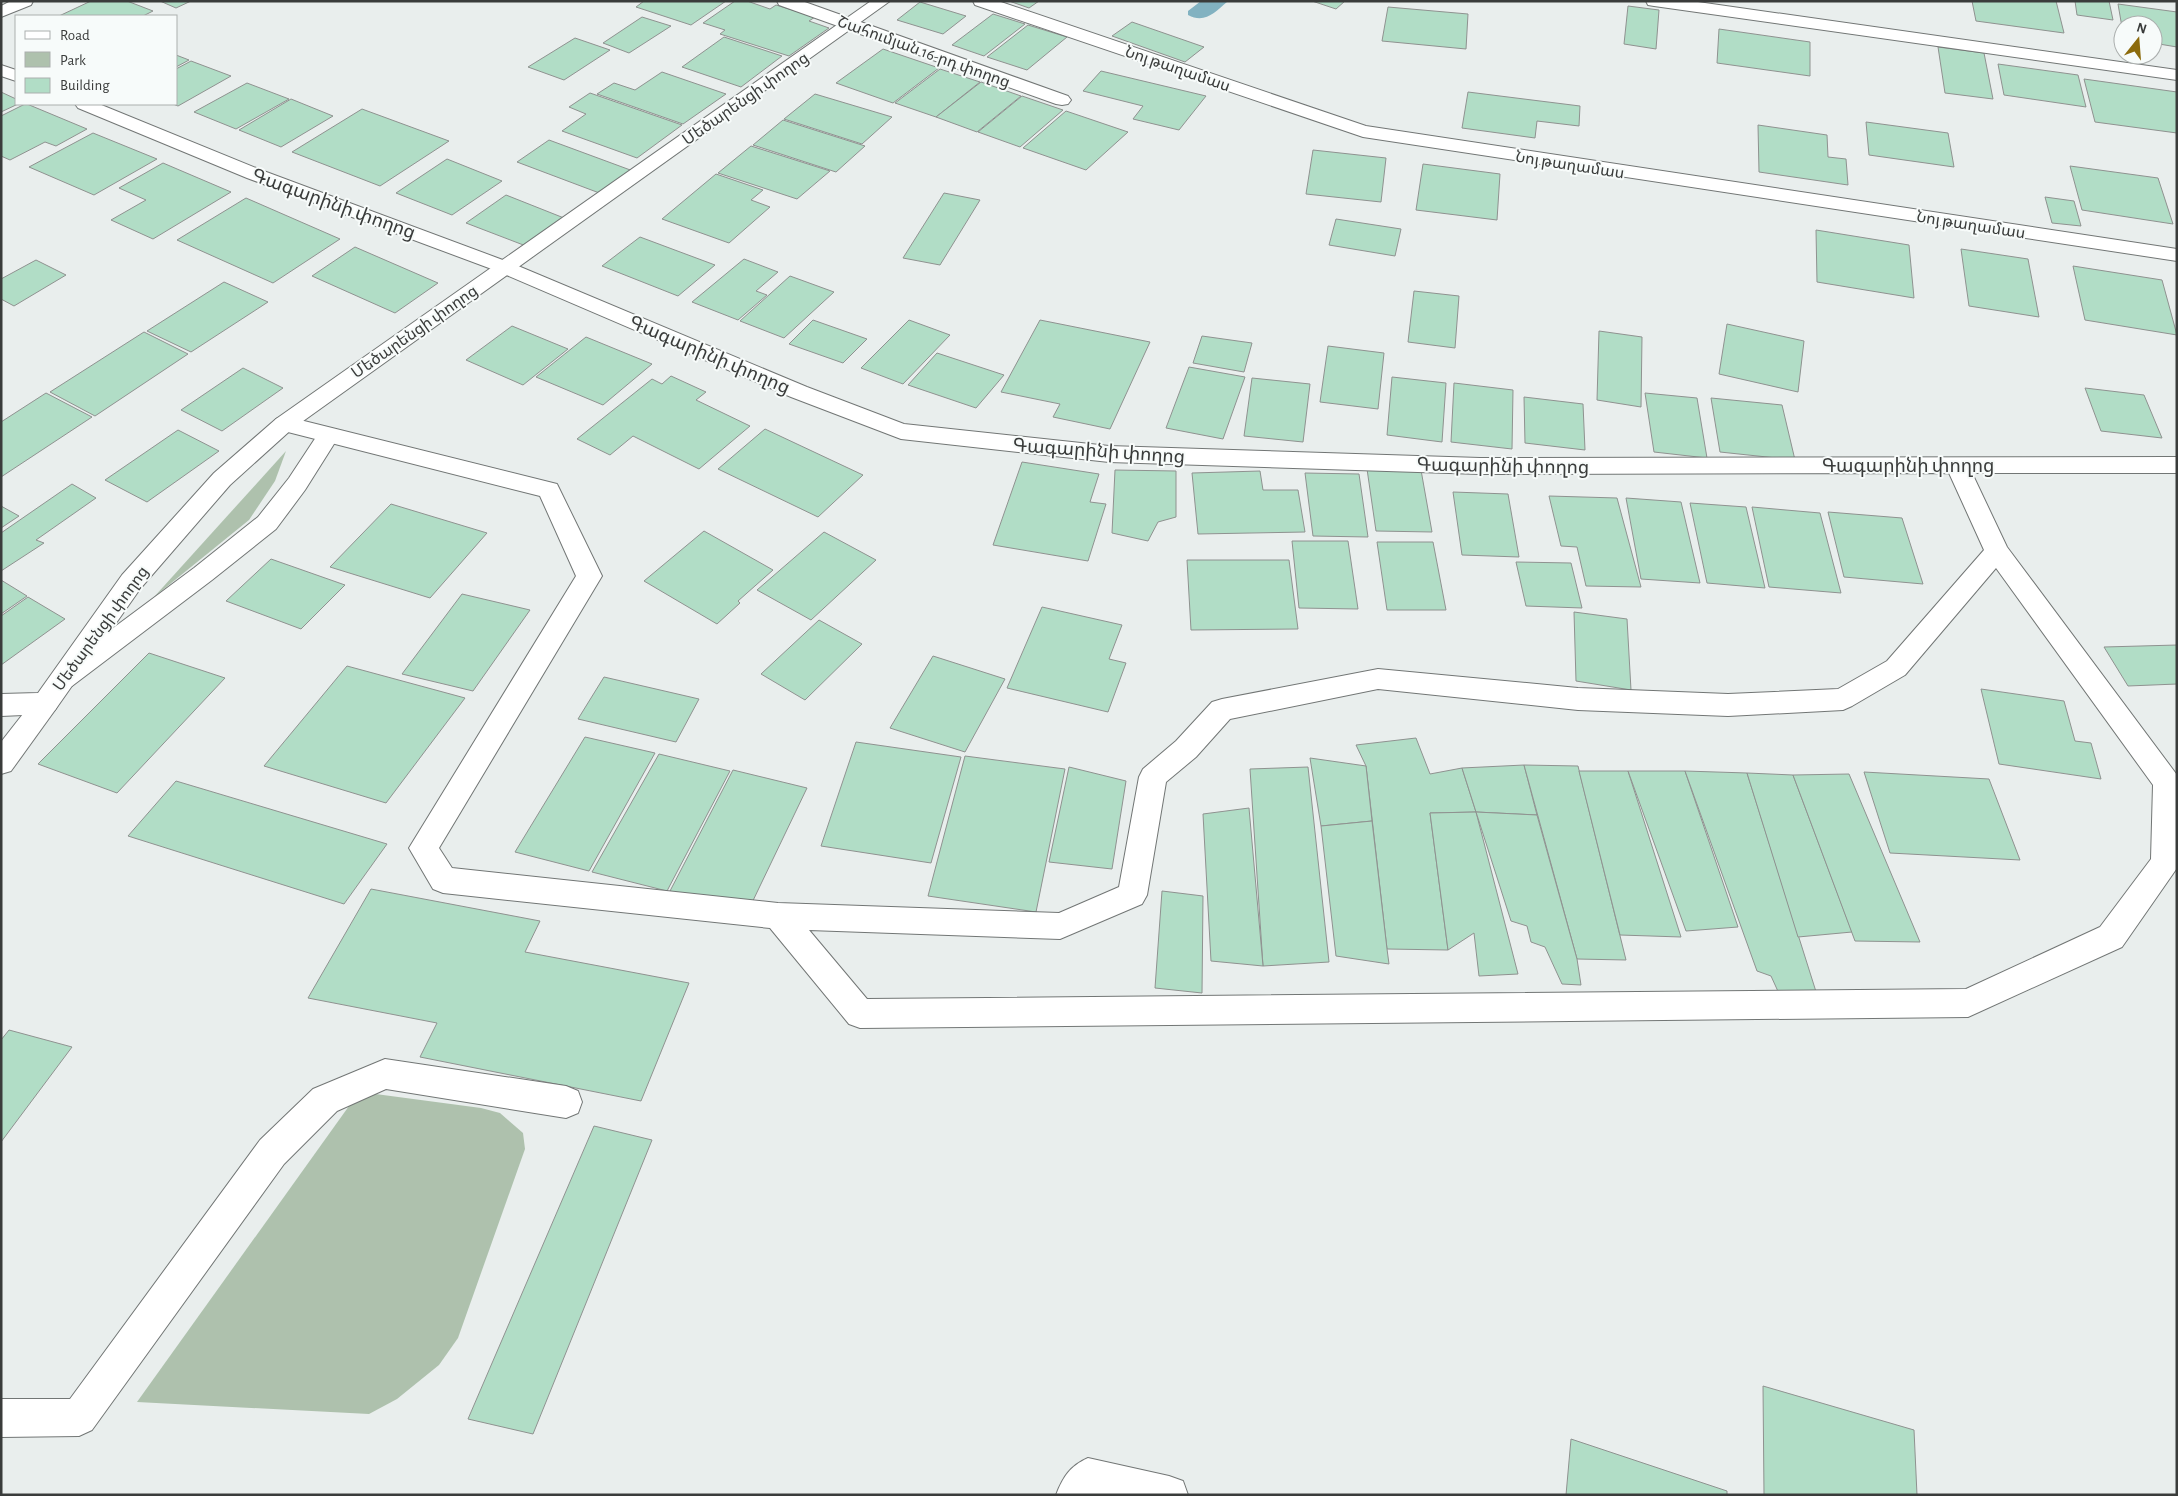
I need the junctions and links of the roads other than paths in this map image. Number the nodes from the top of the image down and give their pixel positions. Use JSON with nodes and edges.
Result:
{"nodes":[{"id":1,"x":25,"y":1,"type":"edge"},
{"id":2,"x":786,"y":1,"type":"edge"},
{"id":3,"x":882,"y":1,"type":"edge"},
{"id":4,"x":981,"y":1,"type":"edge"},
{"id":5,"x":1654,"y":1,"type":"edge"},
{"id":6,"x":1,"y":12,"type":"edge"},
{"id":7,"x":851,"y":25,"type":"junction"},
{"id":8,"x":1,"y":70,"type":"edge"},
{"id":9,"x":2177,"y":75,"type":"edge"},
{"id":10,"x":15,"y":76,"type":"edge"},
{"id":11,"x":1062,"y":100,"type":"dead end"},
{"id":12,"x":86,"y":105,"type":"edge"},
{"id":13,"x":2177,"y":255,"type":"edge"},
{"id":14,"x":504,"y":267,"type":"junction"},
{"id":15,"x":284,"y":424,"type":"junction"},
{"id":16,"x":328,"y":436,"type":"junction"},
{"id":17,"x":2177,"y":465,"type":"edge"},
{"id":18,"x":1958,"y":466,"type":"junction"},
{"id":19,"x":1997,"y":551,"type":"junction"},
{"id":20,"x":62,"y":680,"type":"junction"},
{"id":21,"x":46,"y":703,"type":"junction"},
{"id":22,"x":1,"y":705,"type":"edge"},
{"id":23,"x":1,"y":763,"type":"edge"},
{"id":24,"x":2172,"y":783,"type":"edge"},
{"id":25,"x":778,"y":916,"type":"junction"},
{"id":26,"x":566,"y":1102,"type":"dead end"},
{"id":27,"x":1,"y":1418,"type":"edge"},
{"id":28,"x":1075,"y":1495,"type":"edge"},
{"id":29,"x":1169,"y":1495,"type":"edge"}],
"edges":[{"from":1,"to":6,"type":"street"},
{"from":2,"to":7,"type":"street","name":"Շահումյան 16-րդ փողոց"},
{"from":3,"to":7,"type":"street","name":"Մեծարենցի փողոց"},
{"from":4,"to":13,"type":"street","name":"Նոյ թաղամաս"},
{"from":5,"to":9,"type":"street"},
{"from":7,"to":11,"type":"street","name":"Շահումյան 16-րդ փողոց"},
{"from":7,"to":14,"type":"street","name":"Մեծարենցի փողոց"},
{"from":8,"to":10,"type":"street"},
{"from":12,"to":14,"type":"street","name":"Գագարինի փողոց"},
{"from":14,"to":15,"type":"street","name":"Մեծարենցի փողոց"},
{"from":14,"to":18,"type":"street","name":"Գագարինի փողոց"},
{"from":15,"to":16,"type":"street"},
{"from":15,"to":20,"type":"street","name":"Մեծարենցի փողոց"},
{"from":16,"to":20,"type":"street"},
{"from":16,"to":25,"type":"street"},
{"from":17,"to":18,"type":"street","name":"Գագարինի փողոց"},
{"from":18,"to":19,"type":"street"},
{"from":19,"to":24,"type":"street"},
{"from":19,"to":25,"type":"street"},
{"from":20,"to":21,"type":"street","name":"Մեծարենցի փողոց"},
{"from":21,"to":22,"type":"street","name":"Մեծարենցի փողոց"},
{"from":21,"to":23,"type":"street"},
{"from":24,"to":25,"type":"street"},
{"from":26,"to":27,"type":"street"},
{"from":28,"to":29,"type":"street"}]}
